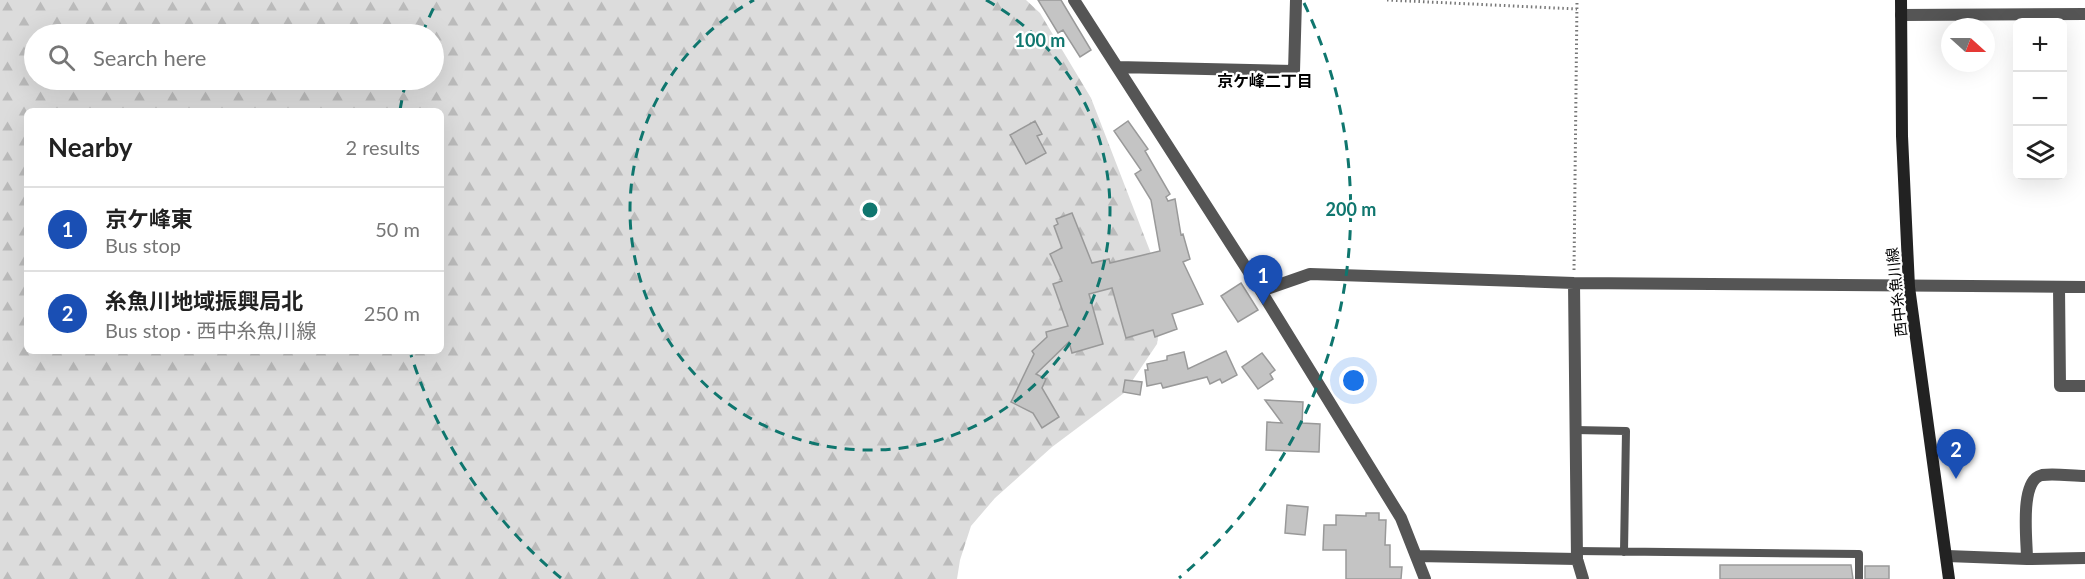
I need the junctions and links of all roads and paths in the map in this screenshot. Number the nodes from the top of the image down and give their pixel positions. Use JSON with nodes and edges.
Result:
{"nodes":[{"id":1,"x":1074,"y":0,"type":"edge"},
{"id":2,"x":1296,"y":0,"type":"edge"},
{"id":3,"x":1386,"y":0,"type":"edge"},
{"id":4,"x":1577,"y":0,"type":"edge"},
{"id":5,"x":1901,"y":0,"type":"edge"},
{"id":6,"x":1577,"y":9,"type":"junction"},
{"id":7,"x":2085,"y":14,"type":"edge"},
{"id":8,"x":1901,"y":15,"type":"junction"},
{"id":9,"x":1117,"y":68,"type":"junction"},
{"id":10,"x":1574,"y":283,"type":"junction"},
{"id":11,"x":1909,"y":287,"type":"junction"},
{"id":12,"x":2059,"y":287,"type":"junction"},
{"id":13,"x":2085,"y":287,"type":"edge"},
{"id":14,"x":1261,"y":291,"type":"junction"},
{"id":15,"x":2085,"y":386,"type":"edge"},
{"id":16,"x":1575,"y":430,"type":"junction"},
{"id":17,"x":2085,"y":476,"type":"edge"},
{"id":18,"x":1624,"y":552,"type":"junction"},
{"id":19,"x":1577,"y":555,"type":"junction"},
{"id":20,"x":1416,"y":556,"type":"junction"},
{"id":21,"x":1947,"y":556,"type":"junction"},
{"id":22,"x":2085,"y":558,"type":"edge"},
{"id":23,"x":2027,"y":559,"type":"junction"},
{"id":24,"x":1425,"y":579,"type":"edge"},
{"id":25,"x":1583,"y":579,"type":"edge"},
{"id":26,"x":1859,"y":579,"type":"edge"},
{"id":27,"x":1949,"y":579,"type":"edge"}],
"edges":[{"from":1,"to":9,"type":"street"},
{"from":2,"to":9,"type":"street"},
{"from":3,"to":6,"type":"path"},
{"from":4,"to":6,"type":"path"},
{"from":5,"to":8,"type":"main road","name":"西中糸魚川線"},
{"from":6,"to":10,"type":"path"},
{"from":7,"to":8,"type":"street"},
{"from":8,"to":11,"type":"main road","name":"西中糸魚川線"},
{"from":9,"to":14,"type":"street"},
{"from":10,"to":11,"type":"street"},
{"from":10,"to":14,"type":"street"},
{"from":10,"to":16,"type":"street"},
{"from":11,"to":12,"type":"street"},
{"from":11,"to":21,"type":"main road","name":"西中糸魚川線"},
{"from":12,"to":13,"type":"street"},
{"from":12,"to":15,"type":"street"},
{"from":14,"to":20,"type":"street"},
{"from":16,"to":18,"type":"lane"},
{"from":16,"to":19,"type":"street"},
{"from":17,"to":23,"type":"street"},
{"from":18,"to":19,"type":"lane"},
{"from":18,"to":26,"type":"lane"},
{"from":19,"to":20,"type":"street"},
{"from":19,"to":25,"type":"street"},
{"from":20,"to":24,"type":"street"},
{"from":21,"to":23,"type":"street"},
{"from":21,"to":27,"type":"main road","name":"西中糸魚川線"},
{"from":22,"to":23,"type":"street"}]}
